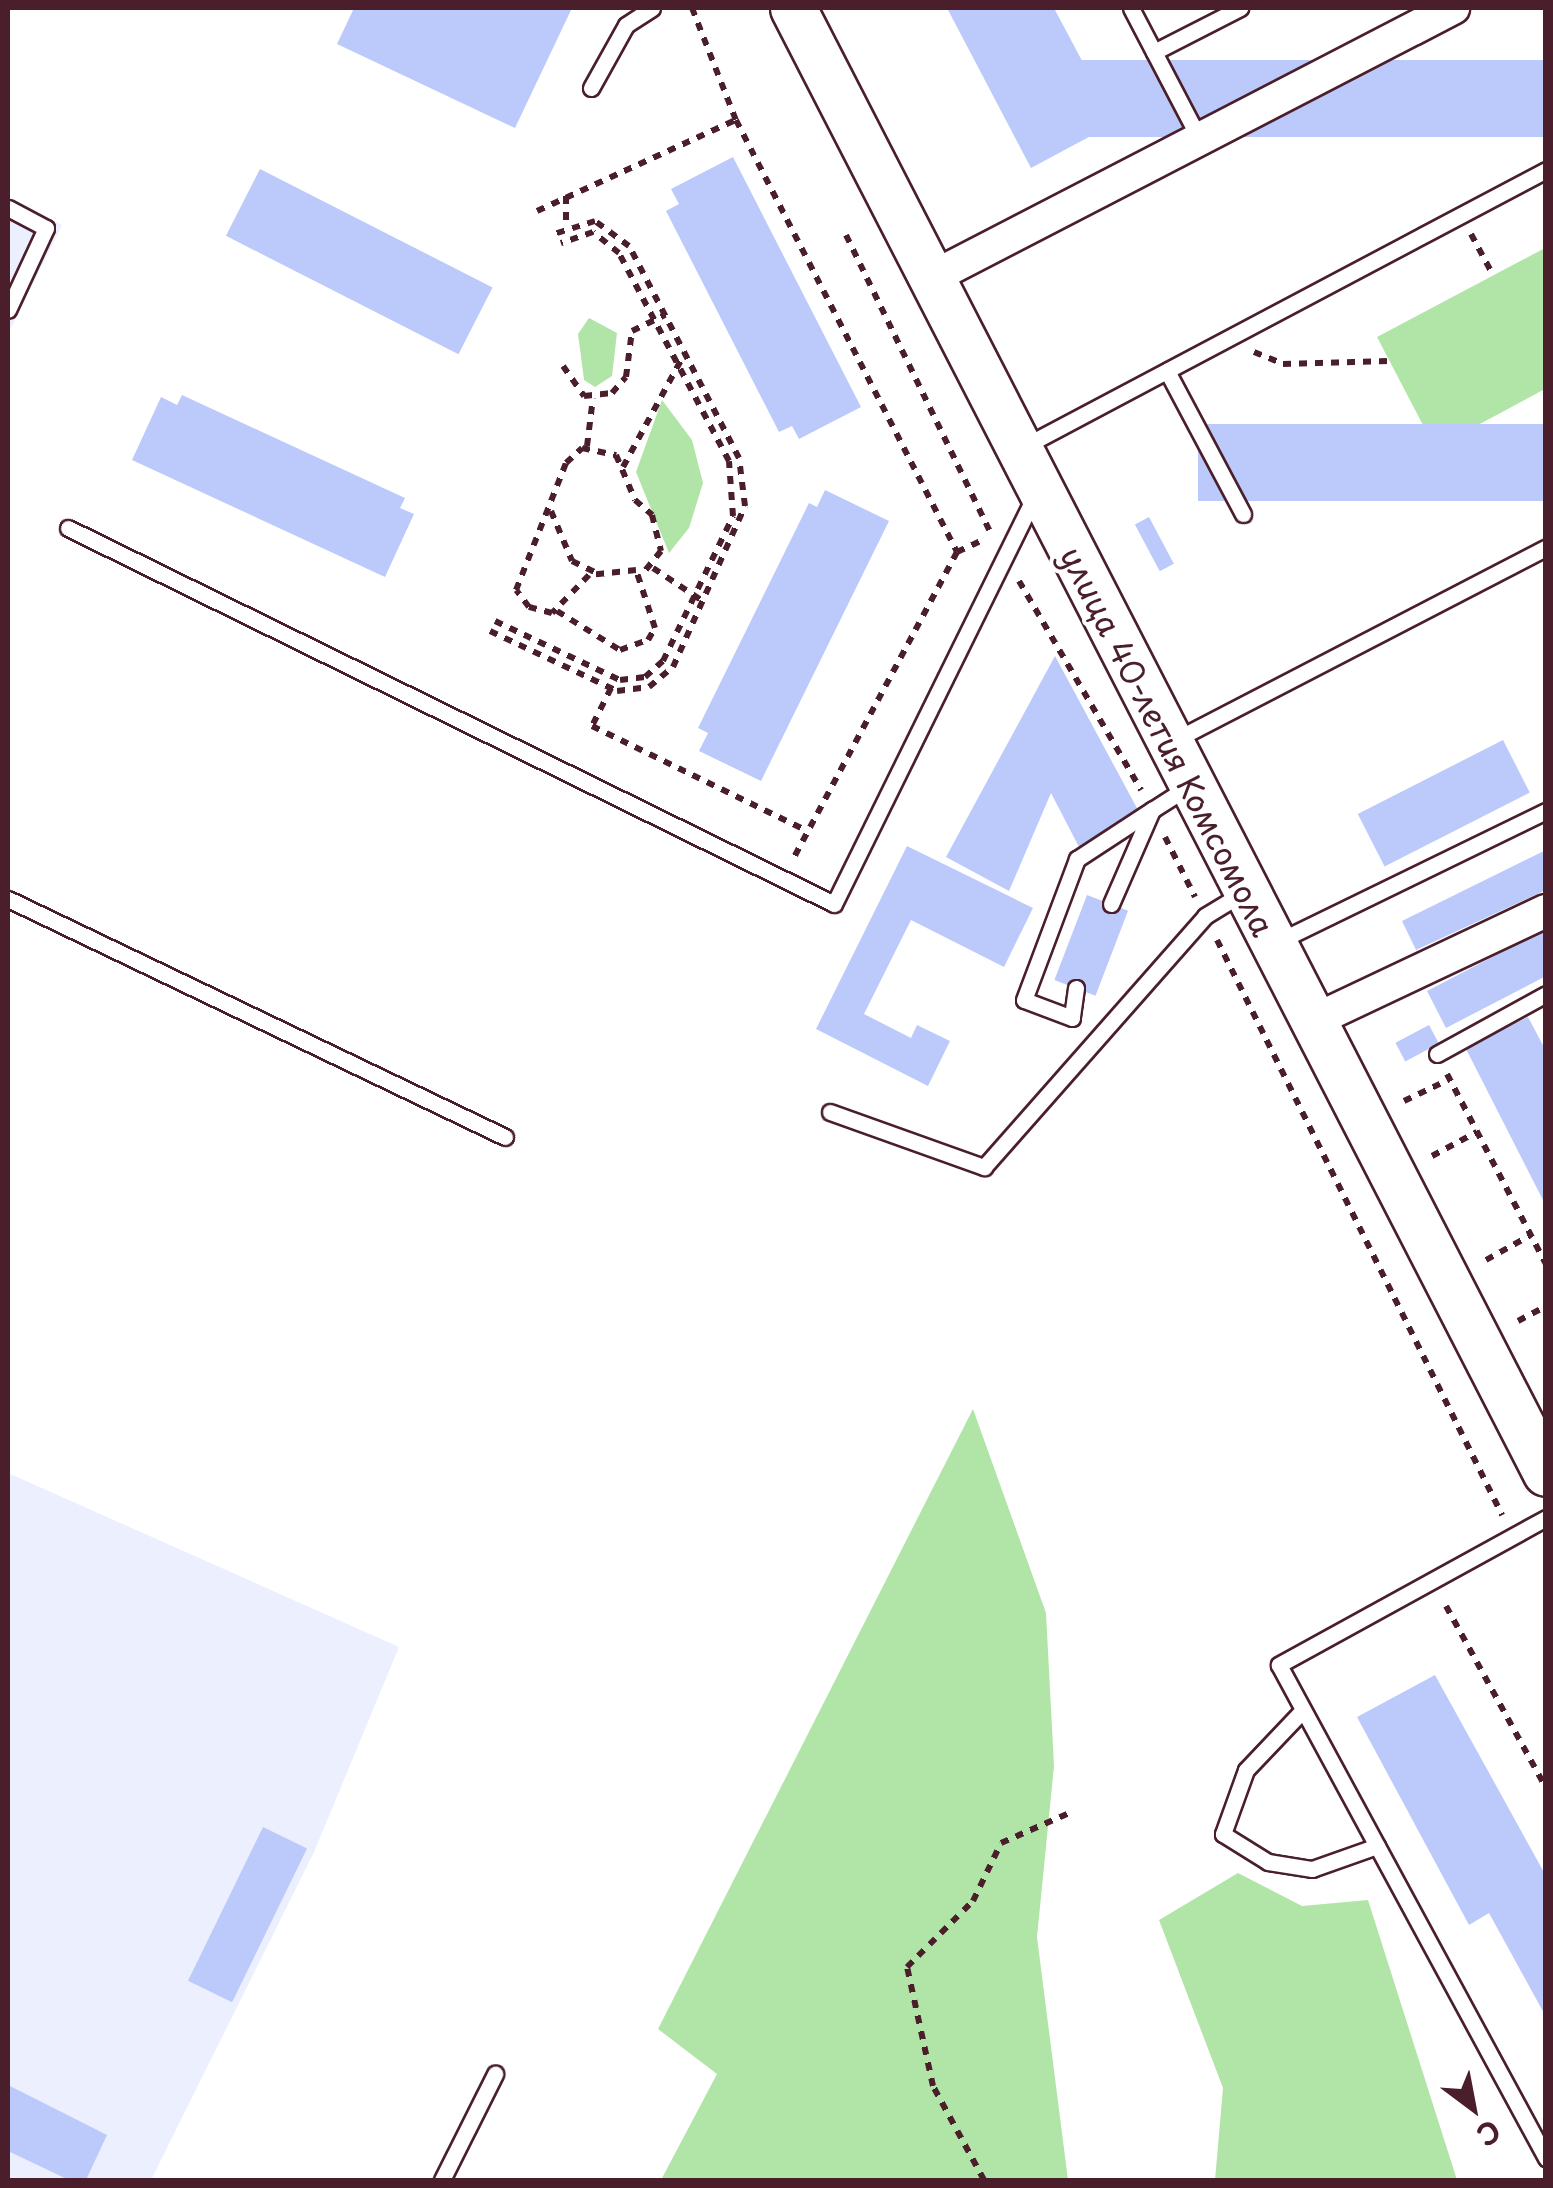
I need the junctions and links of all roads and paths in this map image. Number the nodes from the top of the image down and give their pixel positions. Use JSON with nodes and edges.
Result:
{"nodes":[{"id":1,"x":652,"y":8,"type":"edge"},
{"id":2,"x":692,"y":8,"type":"edge"},
{"id":3,"x":792,"y":8,"type":"edge"},
{"id":4,"x":1131,"y":8,"type":"edge"},
{"id":5,"x":1240,"y":8,"type":"edge"},
{"id":6,"x":1453,"y":8,"type":"edge"},
{"id":7,"x":1154,"y":52,"type":"junction"},
{"id":8,"x":591,"y":88,"type":"dead end"},
{"id":9,"x":736,"y":120,"type":"junction"},
{"id":10,"x":1199,"y":138,"type":"junction"},
{"id":11,"x":1546,"y":170,"type":"edge"},
{"id":12,"x":566,"y":196,"type":"junction"},
{"id":13,"x":8,"y":208,"type":"edge"},
{"id":14,"x":537,"y":211,"type":"dead end"},
{"id":15,"x":1460,"y":215,"type":"junction"},
{"id":16,"x":566,"y":227,"type":"junction"},
{"id":17,"x":554,"y":234,"type":"dead end"},
{"id":18,"x":562,"y":243,"type":"dead end"},
{"id":19,"x":1493,"y":276,"type":"dead end"},
{"id":20,"x":931,"y":278,"type":"junction"},
{"id":21,"x":8,"y":310,"type":"edge"},
{"id":22,"x":665,"y":315,"type":"junction"},
{"id":23,"x":655,"y":320,"type":"junction"},
{"id":24,"x":1225,"y":340,"type":"junction"},
{"id":25,"x":685,"y":353,"type":"junction"},
{"id":26,"x":1389,"y":360,"type":"dead end"},
{"id":27,"x":677,"y":362,"type":"junction"},
{"id":28,"x":563,"y":366,"type":"dead end"},
{"id":29,"x":1167,"y":370,"type":"junction"},
{"id":30,"x":594,"y":398,"type":"junction"},
{"id":31,"x":587,"y":446,"type":"junction"},
{"id":32,"x":1018,"y":450,"type":"junction"},
{"id":33,"x":623,"y":467,"type":"junction"},
{"id":34,"x":1038,"y":490,"type":"junction"},
{"id":35,"x":551,"y":510,"type":"junction"},
{"id":36,"x":1243,"y":514,"type":"dead end"},
{"id":37,"x":68,"y":528,"type":"dead end"},
{"id":38,"x":993,"y":536,"type":"dead end"},
{"id":39,"x":1546,"y":548,"type":"edge"},
{"id":40,"x":956,"y":552,"type":"junction"},
{"id":41,"x":653,"y":568,"type":"junction"},
{"id":42,"x":598,"y":573,"type":"junction"},
{"id":43,"x":644,"y":574,"type":"junction"},
{"id":44,"x":695,"y":596,"type":"junction"},
{"id":45,"x":704,"y":602,"type":"junction"},
{"id":46,"x":558,"y":610,"type":"junction"},
{"id":47,"x":495,"y":621,"type":"dead end"},
{"id":48,"x":490,"y":631,"type":"dead end"},
{"id":49,"x":611,"y":688,"type":"junction"},
{"id":50,"x":1169,"y":743,"type":"junction"},
{"id":51,"x":1192,"y":785,"type":"junction"},
{"id":52,"x":1152,"y":810,"type":"junction"},
{"id":53,"x":1546,"y":811,"type":"edge"},
{"id":54,"x":807,"y":832,"type":"junction"},
{"id":55,"x":784,"y":879,"type":"junction"},
{"id":56,"x":1246,"y":891,"type":"junction"},
{"id":57,"x":8,"y":900,"type":"edge"},
{"id":58,"x":1112,"y":904,"type":"dead end"},
{"id":59,"x":1546,"y":911,"type":"edge"},
{"id":60,"x":1274,"y":944,"type":"junction"},
{"id":61,"x":1076,"y":988,"type":"dead end"},
{"id":62,"x":1546,"y":994,"type":"edge"},
{"id":63,"x":1313,"y":1021,"type":"junction"},
{"id":64,"x":1436,"y":1054,"type":"joint"},
{"id":65,"x":1450,"y":1079,"type":"junction"},
{"id":66,"x":1404,"y":1101,"type":"dead end"},
{"id":67,"x":830,"y":1112,"type":"dead end"},
{"id":68,"x":1477,"y":1132,"type":"junction"},
{"id":69,"x":505,"y":1137,"type":"dead end"},
{"id":70,"x":1432,"y":1156,"type":"dead end"},
{"id":71,"x":1531,"y":1236,"type":"junction"},
{"id":72,"x":1486,"y":1260,"type":"dead end"},
{"id":73,"x":1546,"y":1264,"type":"edge"},
{"id":74,"x":1546,"y":1306,"type":"edge"},
{"id":75,"x":1518,"y":1320,"type":"dead end"},
{"id":76,"x":1546,"y":1473,"type":"edge"},
{"id":77,"x":1546,"y":1518,"type":"edge"},
{"id":78,"x":1446,"y":1606,"type":"dead end"},
{"id":79,"x":1304,"y":1710,"type":"junction"},
{"id":80,"x":1546,"y":1788,"type":"edge"},
{"id":81,"x":1068,"y":1813,"type":"dead end"},
{"id":82,"x":1377,"y":1846,"type":"junction"},
{"id":83,"x":495,"y":2074,"type":"dead end"},
{"id":84,"x":1546,"y":2158,"type":"edge"},
{"id":85,"x":442,"y":2180,"type":"edge"},
{"id":86,"x":984,"y":2180,"type":"edge"}],
"edges":[{"from":1,"to":8,"type":"lane"},
{"from":2,"to":9,"type":"path"},
{"from":3,"to":20,"type":"main road","name":"улица 40-летия Комсомола"},
{"from":4,"to":7,"type":"lane"},
{"from":5,"to":7,"type":"lane"},
{"from":6,"to":10,"type":"street"},
{"from":7,"to":10,"type":"lane"},
{"from":9,"to":12,"type":"path"},
{"from":9,"to":40,"type":"path"},
{"from":10,"to":20,"type":"street"},
{"from":11,"to":15,"type":"lane"},
{"from":12,"to":14,"type":"path"},
{"from":12,"to":16,"type":"path"},
{"from":13,"to":21,"type":"lane"},
{"from":15,"to":19,"type":"path"},
{"from":15,"to":24,"type":"lane"},
{"from":16,"to":17,"type":"path"},
{"from":16,"to":22,"type":"path"},
{"from":18,"to":23,"type":"path"},
{"from":20,"to":32,"type":"main road","name":"улица 40-летия Комсомола"},
{"from":22,"to":23,"type":"path"},
{"from":22,"to":25,"type":"path"},
{"from":23,"to":27,"type":"path"},
{"from":23,"to":30,"type":"path"},
{"from":24,"to":26,"type":"path"},
{"from":24,"to":29,"type":"lane"},
{"from":25,"to":27,"type":"path"},
{"from":25,"to":45,"type":"path"},
{"from":27,"to":33,"type":"path"},
{"from":27,"to":44,"type":"path"},
{"from":28,"to":30,"type":"path"},
{"from":29,"to":32,"type":"lane"},
{"from":29,"to":36,"type":"lane"},
{"from":30,"to":31,"type":"path"},
{"from":31,"to":33,"type":"path"},
{"from":31,"to":35,"type":"path"},
{"from":32,"to":34,"type":"main road","name":"улица 40-летия Комсомола"},
{"from":33,"to":41,"type":"path"},
{"from":34,"to":50,"type":"main road","name":"улица 40-летия Комсомола"},
{"from":34,"to":55,"type":"lane"},
{"from":35,"to":42,"type":"path"},
{"from":35,"to":46,"type":"path"},
{"from":37,"to":55,"type":"lane"},
{"from":38,"to":40,"type":"path"},
{"from":39,"to":50,"type":"lane"},
{"from":40,"to":54,"type":"path"},
{"from":41,"to":43,"type":"path"},
{"from":41,"to":44,"type":"path"},
{"from":42,"to":43,"type":"path"},
{"from":42,"to":46,"type":"path"},
{"from":43,"to":46,"type":"path"},
{"from":44,"to":45,"type":"path"},
{"from":44,"to":47,"type":"path"},
{"from":45,"to":49,"type":"path"},
{"from":48,"to":49,"type":"path"},
{"from":49,"to":54,"type":"path"},
{"from":50,"to":51,"type":"main road","name":"улица 40-летия Комсомола"},
{"from":51,"to":52,"type":"lane"},
{"from":51,"to":56,"type":"main road","name":"улица 40-летия Комсомола"},
{"from":52,"to":58,"type":"lane"},
{"from":52,"to":61,"type":"lane"},
{"from":53,"to":60,"type":"lane"},
{"from":54,"to":55,"type":"path"},
{"from":56,"to":60,"type":"main road","name":"улица 40-летия Комсомола"},
{"from":56,"to":67,"type":"lane"},
{"from":57,"to":69,"type":"lane"},
{"from":59,"to":63,"type":"street"},
{"from":60,"to":63,"type":"main road","name":"улица 40-летия Комсомола"},
{"from":62,"to":64,"type":"lane"},
{"from":63,"to":76,"type":"main road","name":"улица 40-летия Комсомола"},
{"from":64,"to":65,"type":"path"},
{"from":65,"to":66,"type":"path"},
{"from":65,"to":68,"type":"path"},
{"from":68,"to":70,"type":"path"},
{"from":68,"to":71,"type":"path"},
{"from":71,"to":72,"type":"path"},
{"from":71,"to":73,"type":"path"},
{"from":74,"to":75,"type":"path"},
{"from":77,"to":79,"type":"lane"},
{"from":78,"to":80,"type":"path"},
{"from":79,"to":82,"type":"lane"},
{"from":79,"to":82,"type":"lane"},
{"from":81,"to":86,"type":"path"},
{"from":82,"to":84,"type":"lane"},
{"from":83,"to":85,"type":"lane"}]}
